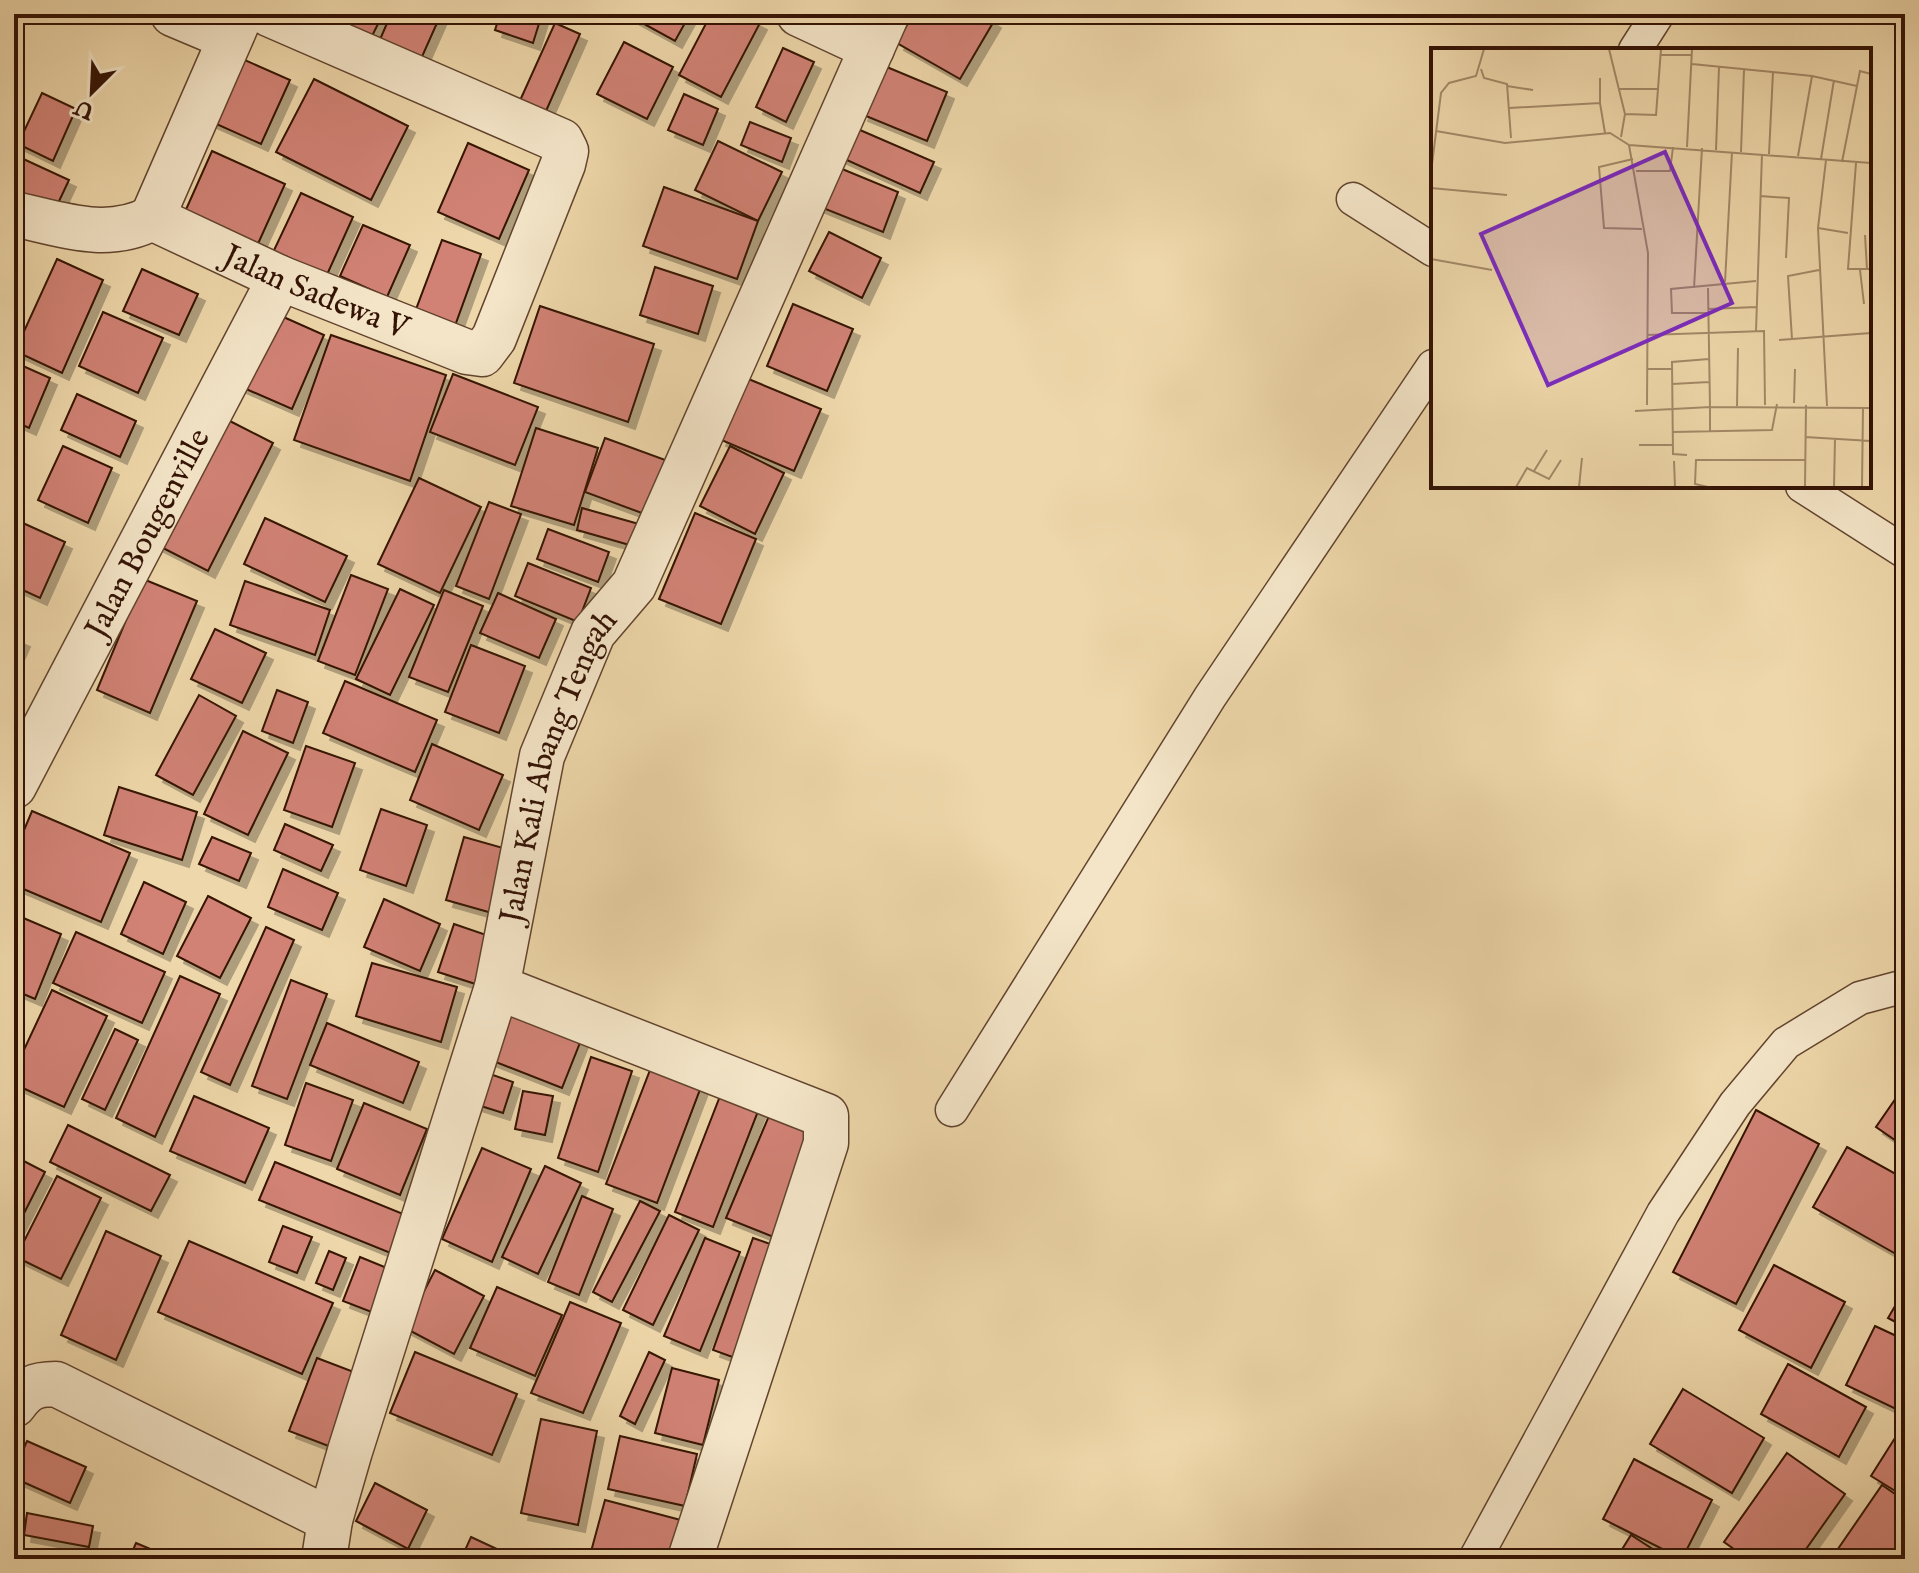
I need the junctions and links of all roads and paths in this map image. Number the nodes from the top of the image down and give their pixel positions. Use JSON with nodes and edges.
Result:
{"nodes":[{"id":1,"x":173,"y":14,"type":"edge"},
{"id":2,"x":269,"y":14,"type":"edge"},
{"id":3,"x":799,"y":14,"type":"edge"},
{"id":4,"x":1658,"y":14,"type":"edge"},
{"id":5,"x":236,"y":26,"type":"edge"},
{"id":6,"x":880,"y":31,"type":"edge"},
{"id":7,"x":1636,"y":48,"type":"edge"},
{"id":8,"x":1353,"y":199,"type":"dead end"},
{"id":9,"x":14,"y":214,"type":"edge"},
{"id":10,"x":152,"y":218,"type":"junction"},
{"id":11,"x":1431,"y":249,"type":"edge"},
{"id":12,"x":280,"y":278,"type":"junction"},
{"id":13,"x":1431,"y":369,"type":"edge"},
{"id":14,"x":1805,"y":488,"type":"edge"},
{"id":15,"x":1905,"y":552,"type":"edge"},
{"id":16,"x":14,"y":786,"type":"edge"},
{"id":17,"x":1905,"y":986,"type":"edge"},
{"id":18,"x":497,"y":987,"type":"junction"},
{"id":19,"x":952,"y":1110,"type":"dead end"},
{"id":20,"x":14,"y":1405,"type":"edge"},
{"id":21,"x":327,"y":1539,"type":"edge"},
{"id":22,"x":690,"y":1559,"type":"edge"},
{"id":23,"x":1475,"y":1559,"type":"edge"}],
"edges":[{"from":1,"to":5,"type":"street"},
{"from":2,"to":12,"type":"street","name":"Jalan Sadewa V"},
{"from":3,"to":6,"type":"street"},
{"from":4,"to":7,"type":"lane"},
{"from":5,"to":10,"type":"street"},
{"from":6,"to":18,"type":"street","name":"Jalan Kali Abang Tengah"},
{"from":8,"to":11,"type":"lane"},
{"from":9,"to":10,"type":"street"},
{"from":10,"to":12,"type":"street","name":"Jalan Sadewa V"},
{"from":12,"to":16,"type":"street","name":"Jalan Bougenville"},
{"from":13,"to":19,"type":"lane"},
{"from":14,"to":15,"type":"lane"},
{"from":17,"to":23,"type":"lane"},
{"from":18,"to":21,"type":"street","name":"Jalan Kali Abang Tengah"},
{"from":18,"to":22,"type":"street"},
{"from":20,"to":21,"type":"street"}]}
